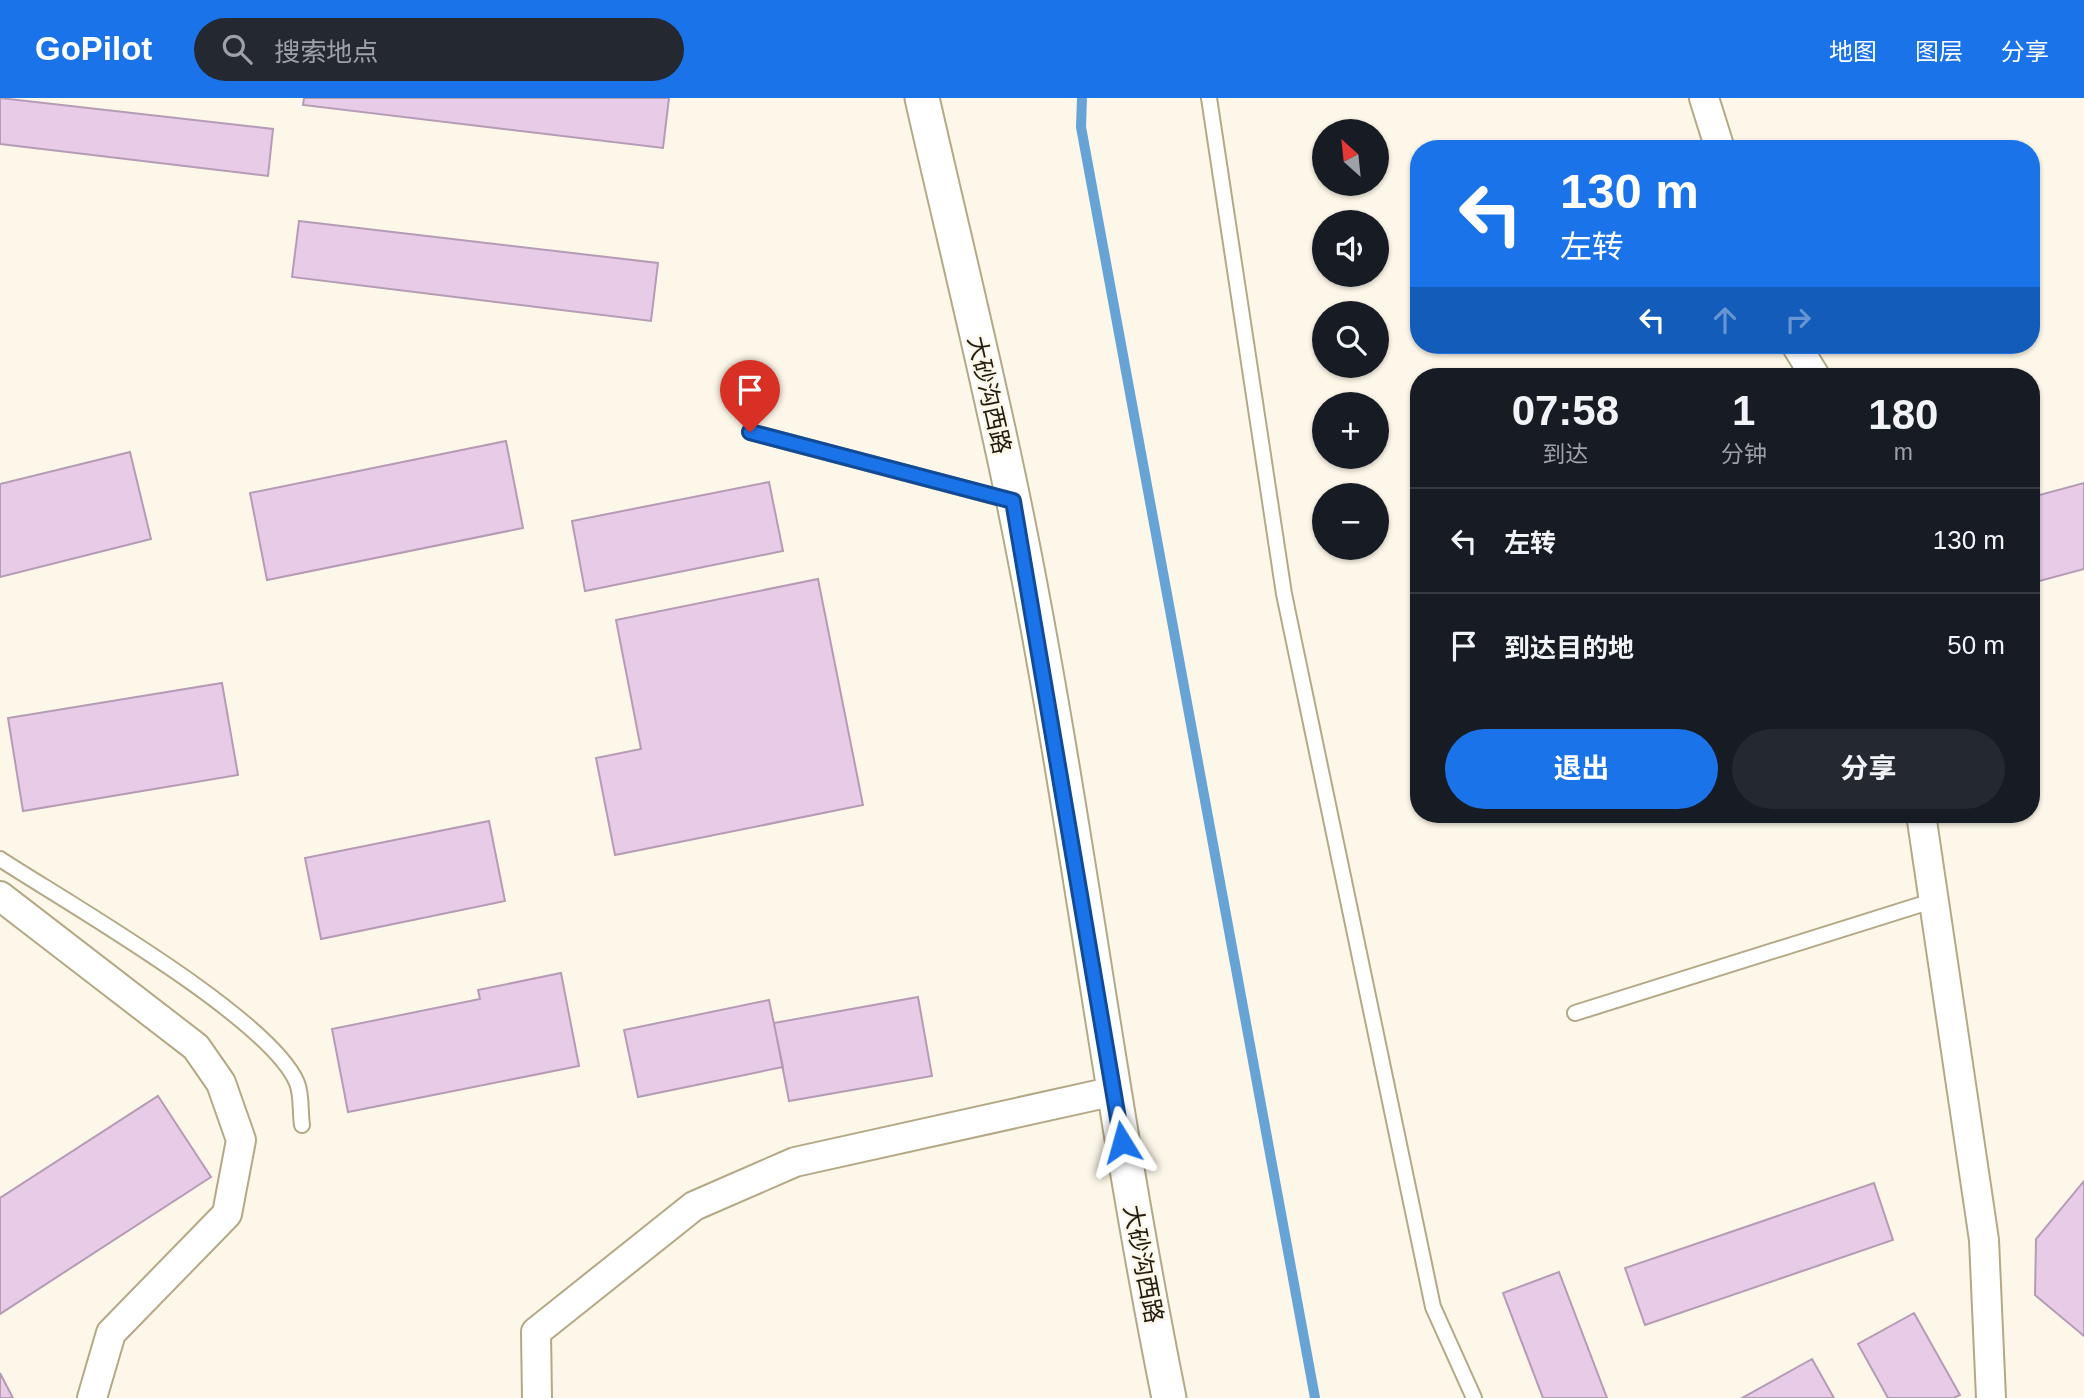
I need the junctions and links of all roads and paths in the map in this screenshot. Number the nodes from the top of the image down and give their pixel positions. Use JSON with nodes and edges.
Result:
{"nodes":[{"id":1,"x":922,"y":98,"type":"edge"},
{"id":2,"x":1209,"y":98,"type":"edge"},
{"id":3,"x":1704,"y":98,"type":"edge"},
{"id":4,"x":1717,"y":140,"type":"edge"},
{"id":5,"x":750,"y":432,"type":"dead end"},
{"id":6,"x":1013,"y":501,"type":"junction"},
{"id":7,"x":1922,"y":823,"type":"edge"},
{"id":8,"x":0,"y":859,"type":"edge"},
{"id":9,"x":0,"y":896,"type":"edge"},
{"id":10,"x":1932,"y":901,"type":"junction"},
{"id":11,"x":1575,"y":1013,"type":"dead end"},
{"id":12,"x":1115,"y":1091,"type":"junction"},
{"id":13,"x":302,"y":1125,"type":"dead end"},
{"id":14,"x":92,"y":1398,"type":"edge"},
{"id":15,"x":537,"y":1398,"type":"edge"},
{"id":16,"x":1169,"y":1398,"type":"edge"},
{"id":17,"x":1475,"y":1398,"type":"edge"},
{"id":18,"x":1992,"y":1398,"type":"edge"}],
"edges":[{"from":1,"to":6,"type":"street","name":"大砂沟西路"},
{"from":2,"to":17,"type":"lane"},
{"from":3,"to":4,"type":"street"},
{"from":5,"to":6,"type":"lane"},
{"from":6,"to":12,"type":"street","name":"大砂沟西路"},
{"from":7,"to":10,"type":"street"},
{"from":8,"to":13,"type":"lane"},
{"from":9,"to":14,"type":"street"},
{"from":10,"to":11,"type":"lane"},
{"from":10,"to":18,"type":"street"},
{"from":12,"to":15,"type":"street"},
{"from":12,"to":16,"type":"street","name":"大砂沟西路"}]}
